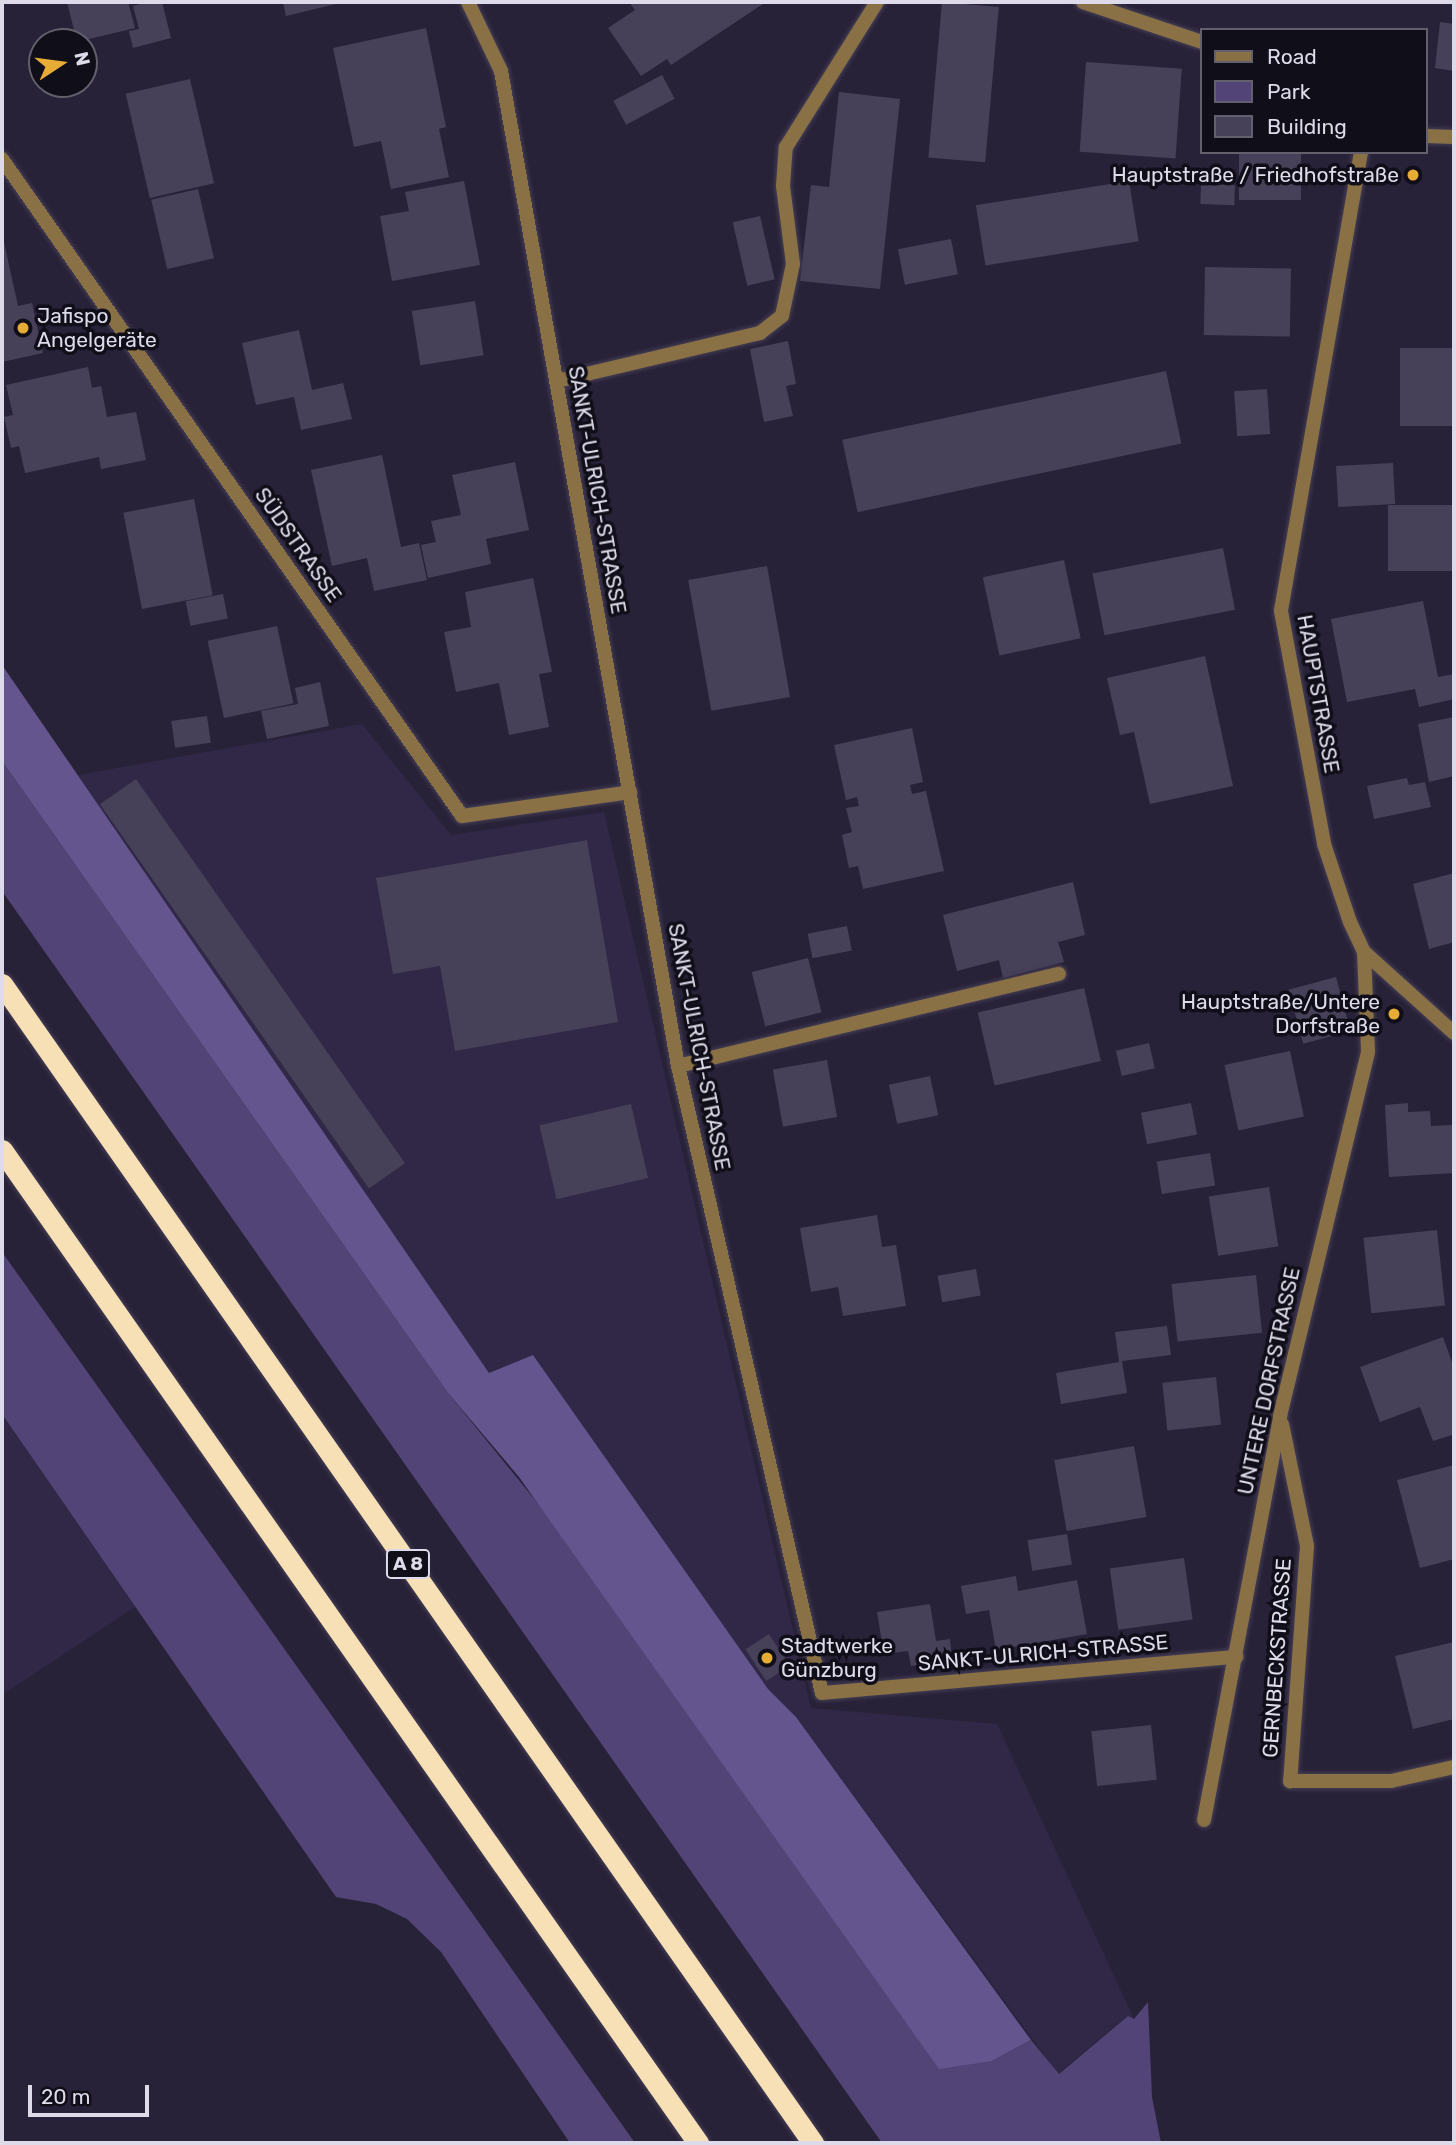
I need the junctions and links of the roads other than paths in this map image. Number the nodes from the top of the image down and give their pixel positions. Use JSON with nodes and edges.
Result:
{"nodes":[{"id":1,"x":468,"y":2,"type":"edge"},
{"id":2,"x":877,"y":2,"type":"edge"},
{"id":3,"x":1083,"y":2,"type":"edge"},
{"id":4,"x":1200,"y":42,"type":"edge"},
{"id":5,"x":1428,"y":136,"type":"edge"},
{"id":6,"x":1454,"y":136,"type":"edge"},
{"id":7,"x":1361,"y":154,"type":"edge"},
{"id":8,"x":2,"y":159,"type":"edge"},
{"id":9,"x":556,"y":381,"type":"junction"},
{"id":10,"x":630,"y":792,"type":"junction"},
{"id":11,"x":1364,"y":952,"type":"junction"},
{"id":12,"x":1059,"y":974,"type":"dead end"},
{"id":13,"x":2,"y":984,"type":"edge"},
{"id":14,"x":1454,"y":1033,"type":"edge"},
{"id":15,"x":678,"y":1066,"type":"junction"},
{"id":16,"x":2,"y":1150,"type":"edge"},
{"id":17,"x":1280,"y":1416,"type":"junction"},
{"id":18,"x":1236,"y":1657,"type":"junction"},
{"id":19,"x":1454,"y":1767,"type":"edge"},
{"id":20,"x":1204,"y":1820,"type":"dead end"},
{"id":21,"x":698,"y":2143,"type":"edge"},
{"id":22,"x":813,"y":2143,"type":"edge"}],
"edges":[{"from":1,"to":9,"type":"street","name":"SANKT-ULRICH-STRASSE"},
{"from":2,"to":9,"type":"street"},
{"from":3,"to":4,"type":"street"},
{"from":5,"to":6,"type":"street"},
{"from":7,"to":11,"type":"street","name":"HAUPTSTRASSE"},
{"from":8,"to":10,"type":"street","name":"SÜDSTRASSE"},
{"from":9,"to":10,"type":"street","name":"SANKT-ULRICH-STRASSE"},
{"from":10,"to":15,"type":"street","name":"SANKT-ULRICH-STRASSE"},
{"from":11,"to":14,"type":"street","name":"HAUPTSTRASSE"},
{"from":11,"to":17,"type":"street","name":"UNTERE DORFSTRASSE"},
{"from":12,"to":15,"type":"street"},
{"from":13,"to":22,"type":"highway","number":"A 8"},
{"from":15,"to":18,"type":"street","name":"SANKT-ULRICH-STRASSE"},
{"from":16,"to":21,"type":"highway"},
{"from":17,"to":18,"type":"street","name":"UNTERE DORFSTRASSE"},
{"from":17,"to":19,"type":"street","name":"GERNBECKSTRASSE"},
{"from":18,"to":20,"type":"street","name":"UNTERE DORFSTRASSE"}]}
